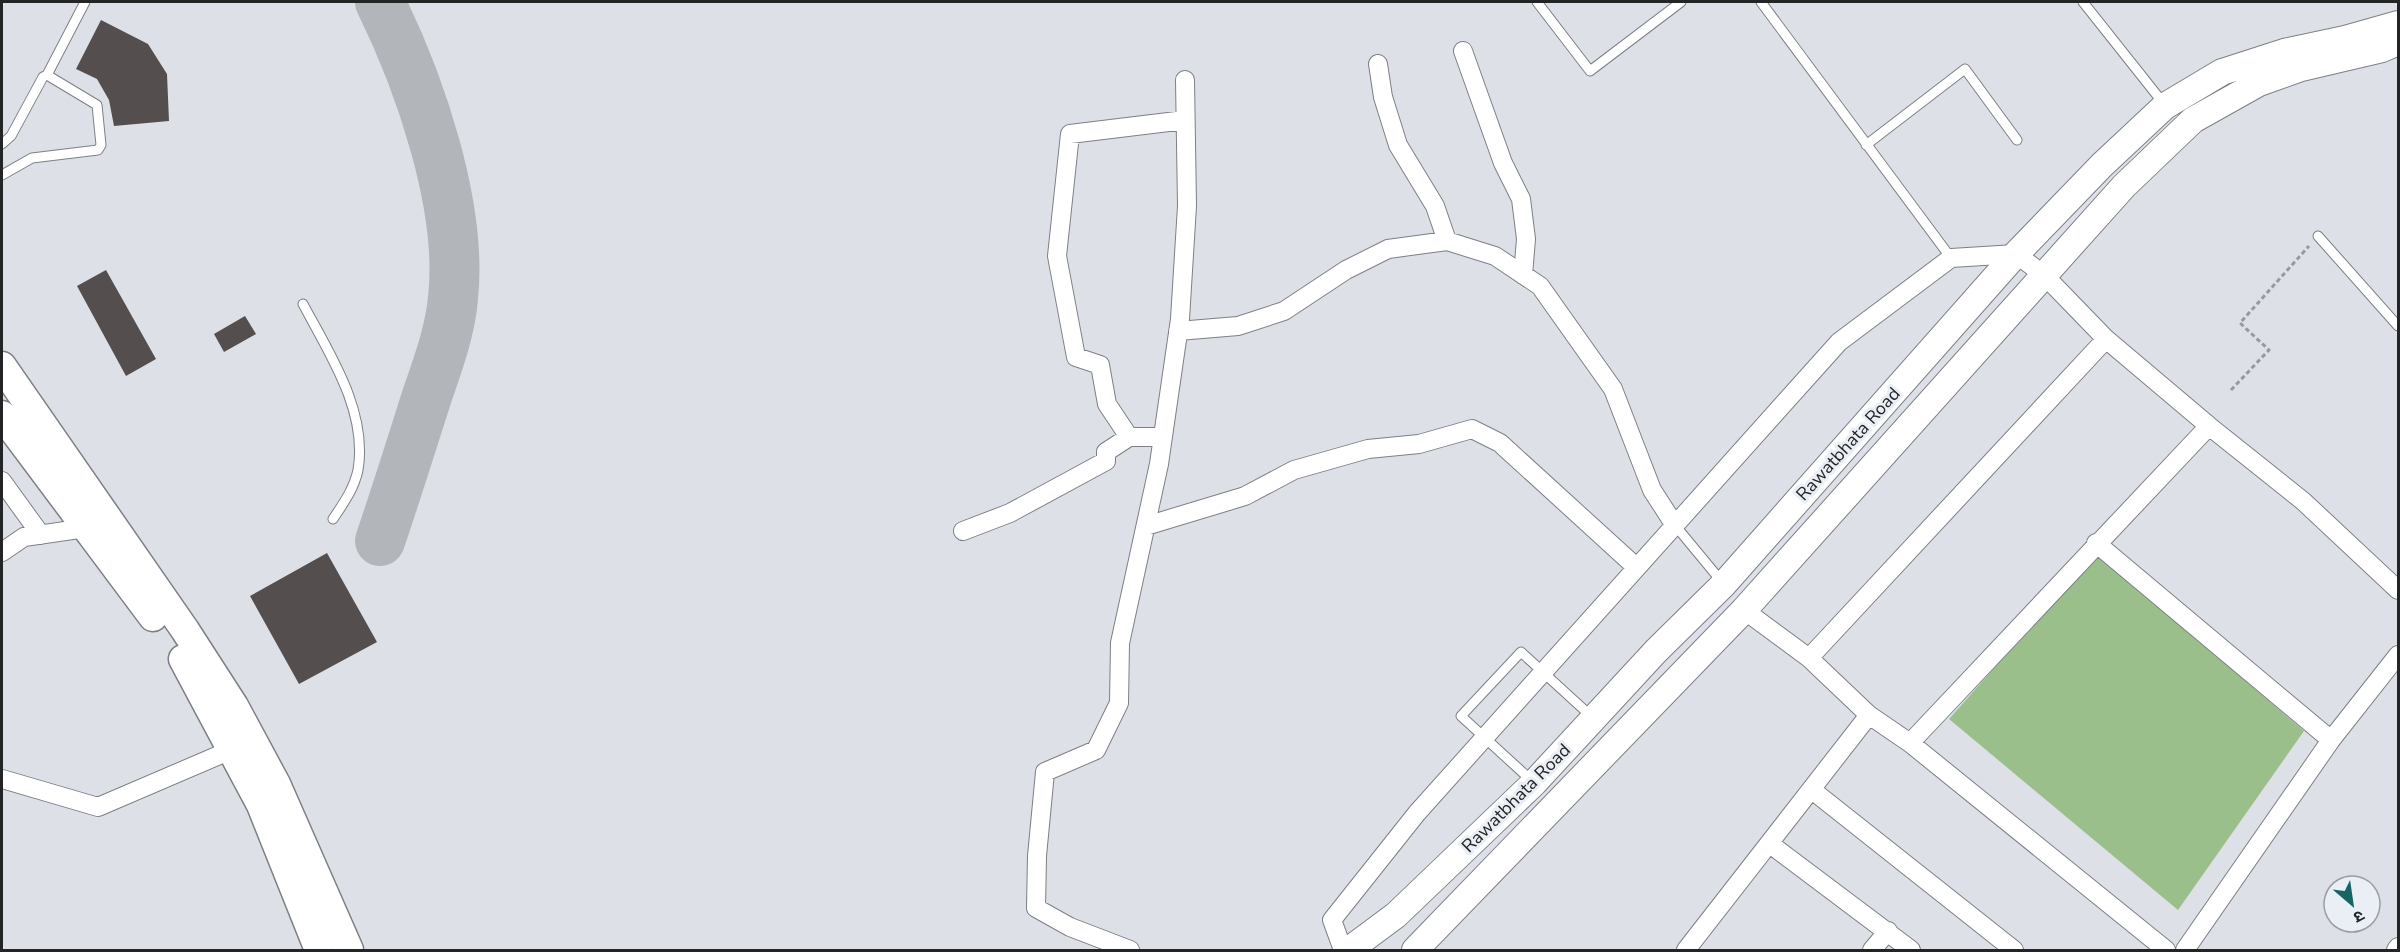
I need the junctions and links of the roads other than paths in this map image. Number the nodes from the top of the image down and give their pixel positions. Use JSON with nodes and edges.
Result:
{"nodes":[{"id":1,"x":85,"y":2,"type":"edge"},
{"id":2,"x":1537,"y":2,"type":"edge"},
{"id":3,"x":1681,"y":2,"type":"edge"},
{"id":4,"x":1764,"y":2,"type":"edge"},
{"id":5,"x":2083,"y":2,"type":"edge"},
{"id":6,"x":2398,"y":24,"type":"edge"},
{"id":7,"x":2398,"y":42,"type":"edge"},
{"id":8,"x":1463,"y":51,"type":"dead end"},
{"id":9,"x":1378,"y":63,"type":"dead end"},
{"id":10,"x":47,"y":75,"type":"junction"},
{"id":11,"x":1185,"y":80,"type":"dead end"},
{"id":12,"x":2165,"y":106,"type":"junction"},
{"id":13,"x":1185,"y":120,"type":"junction"},
{"id":14,"x":2017,"y":140,"type":"dead end"},
{"id":15,"x":2,"y":144,"type":"edge"},
{"id":16,"x":1866,"y":145,"type":"junction"},
{"id":17,"x":2,"y":175,"type":"edge"},
{"id":18,"x":2318,"y":236,"type":"road end"},
{"id":19,"x":1447,"y":241,"type":"junction"},
{"id":20,"x":2016,"y":254,"type":"junction"},
{"id":21,"x":1951,"y":258,"type":"junction"},
{"id":22,"x":1523,"y":275,"type":"junction"},
{"id":23,"x":2044,"y":275,"type":"junction"},
{"id":24,"x":303,"y":304,"type":"dead end"},
{"id":25,"x":2398,"y":326,"type":"edge"},
{"id":26,"x":1178,"y":331,"type":"junction"},
{"id":27,"x":2106,"y":339,"type":"junction"},
{"id":28,"x":2,"y":366,"type":"edge"},
{"id":29,"x":2,"y":415,"type":"edge"},
{"id":30,"x":2209,"y":426,"type":"junction"},
{"id":31,"x":1129,"y":437,"type":"junction"},
{"id":32,"x":1163,"y":437,"type":"junction"},
{"id":33,"x":2,"y":481,"type":"edge"},
{"id":34,"x":333,"y":519,"type":"dead end"},
{"id":35,"x":1674,"y":524,"type":"junction"},
{"id":36,"x":1146,"y":526,"type":"junction"},
{"id":37,"x":86,"y":528,"type":"junction"},
{"id":38,"x":963,"y":531,"type":"dead end"},
{"id":39,"x":41,"y":535,"type":"junction"},
{"id":40,"x":2096,"y":543,"type":"junction"},
{"id":41,"x":2,"y":552,"type":"edge"},
{"id":42,"x":1636,"y":567,"type":"junction"},
{"id":43,"x":1724,"y":584,"type":"junction"},
{"id":44,"x":2398,"y":590,"type":"edge"},
{"id":45,"x":1744,"y":610,"type":"junction"},
{"id":46,"x":2398,"y":655,"type":"edge"},
{"id":47,"x":1809,"y":658,"type":"junction"},
{"id":48,"x":1544,"y":671,"type":"junction"},
{"id":49,"x":1869,"y":715,"type":"junction"},
{"id":50,"x":1594,"y":719,"type":"junction"},
{"id":51,"x":1484,"y":738,"type":"junction"},
{"id":52,"x":2331,"y":740,"type":"junction"},
{"id":53,"x":1910,"y":743,"type":"junction"},
{"id":54,"x":231,"y":750,"type":"junction"},
{"id":55,"x":2,"y":779,"type":"edge"},
{"id":56,"x":1534,"y":783,"type":"junction"},
{"id":57,"x":1812,"y":790,"type":"junction"},
{"id":58,"x":1770,"y":844,"type":"junction"},
{"id":59,"x":1888,"y":931,"type":"junction"},
{"id":60,"x":319,"y":951,"type":"edge"},
{"id":61,"x":349,"y":951,"type":"edge"},
{"id":62,"x":1130,"y":951,"type":"edge"},
{"id":63,"x":1343,"y":951,"type":"edge"},
{"id":64,"x":1349,"y":951,"type":"edge"},
{"id":65,"x":1415,"y":951,"type":"edge"},
{"id":66,"x":1686,"y":951,"type":"edge"},
{"id":67,"x":1872,"y":951,"type":"edge"},
{"id":68,"x":1911,"y":951,"type":"edge"},
{"id":69,"x":2014,"y":951,"type":"edge"},
{"id":70,"x":2166,"y":951,"type":"edge"},
{"id":71,"x":2185,"y":951,"type":"edge"}],
"edges":[{"from":1,"to":10,"type":"lane"},
{"from":2,"to":3,"type":"lane"},
{"from":4,"to":16,"type":"lane"},
{"from":5,"to":12,"type":"lane"},
{"from":6,"to":12,"type":"main road","name":"Rawatbhata Road"},
{"from":7,"to":23,"type":"main road","name":"Rawatbhata Road"},
{"from":8,"to":22,"type":"street"},
{"from":9,"to":19,"type":"street"},
{"from":10,"to":15,"type":"lane"},
{"from":10,"to":17,"type":"lane"},
{"from":11,"to":13,"type":"street"},
{"from":12,"to":20,"type":"main road","name":"Rawatbhata Road"},
{"from":13,"to":26,"type":"street"},
{"from":13,"to":31,"type":"street"},
{"from":14,"to":16,"type":"lane"},
{"from":16,"to":21,"type":"lane"},
{"from":18,"to":25,"type":"lane"},
{"from":19,"to":22,"type":"street"},
{"from":19,"to":26,"type":"street"},
{"from":20,"to":21,"type":"street"},
{"from":20,"to":23,"type":"street"},
{"from":20,"to":43,"type":"main road","name":"Rawatbhata Road"},
{"from":21,"to":35,"type":"street"},
{"from":22,"to":35,"type":"street"},
{"from":23,"to":27,"type":"street"},
{"from":23,"to":45,"type":"main road","name":"Rawatbhata Road"},
{"from":24,"to":34,"type":"lane"},
{"from":26,"to":32,"type":"street"},
{"from":27,"to":30,"type":"street"},
{"from":27,"to":47,"type":"street"},
{"from":28,"to":61,"type":"main road"},
{"from":29,"to":37,"type":"main road"},
{"from":30,"to":40,"type":"street"},
{"from":30,"to":44,"type":"street"},
{"from":31,"to":32,"type":"street"},
{"from":31,"to":38,"type":"street"},
{"from":32,"to":36,"type":"street"},
{"from":33,"to":39,"type":"street"},
{"from":35,"to":42,"type":"street"},
{"from":35,"to":43,"type":"lane"},
{"from":36,"to":42,"type":"street"},
{"from":36,"to":62,"type":"street"},
{"from":37,"to":39,"type":"street"},
{"from":37,"to":54,"type":"main road"},
{"from":39,"to":41,"type":"street"},
{"from":40,"to":52,"type":"street"},
{"from":40,"to":53,"type":"street"},
{"from":42,"to":48,"type":"street"},
{"from":43,"to":50,"type":"main road","name":"Rawatbhata Road"},
{"from":45,"to":47,"type":"street"},
{"from":45,"to":65,"type":"main road","name":"Rawatbhata Road"},
{"from":46,"to":52,"type":"street"},
{"from":47,"to":49,"type":"street"},
{"from":48,"to":50,"type":"lane"},
{"from":48,"to":51,"type":"street"},
{"from":48,"to":51,"type":"lane"},
{"from":49,"to":53,"type":"street"},
{"from":49,"to":57,"type":"street"},
{"from":50,"to":56,"type":"main road","name":"Rawatbhata Road"},
{"from":51,"to":56,"type":"lane"},
{"from":51,"to":63,"type":"street"},
{"from":52,"to":71,"type":"street"},
{"from":53,"to":70,"type":"street"},
{"from":54,"to":55,"type":"street"},
{"from":54,"to":60,"type":"main road"},
{"from":56,"to":64,"type":"main road","name":"Rawatbhata Road"},
{"from":57,"to":58,"type":"street"},
{"from":57,"to":69,"type":"street"},
{"from":58,"to":59,"type":"street"},
{"from":58,"to":66,"type":"street"},
{"from":59,"to":67,"type":"street"},
{"from":59,"to":68,"type":"street"}]}
